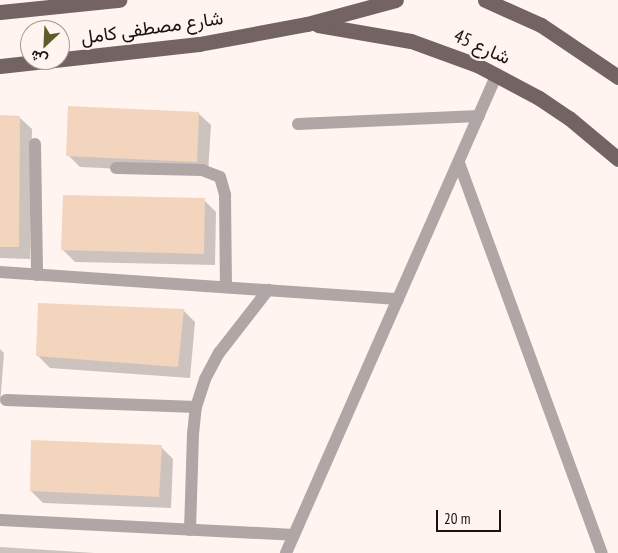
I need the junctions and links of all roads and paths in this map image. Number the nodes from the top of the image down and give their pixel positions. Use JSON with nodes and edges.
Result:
{"nodes":[{"id":1,"x":119,"y":0,"type":"edge"},
{"id":2,"x":396,"y":0,"type":"edge"},
{"id":3,"x":485,"y":0,"type":"edge"},
{"id":4,"x":0,"y":12,"type":"edge"},
{"id":5,"x":307,"y":24,"type":"junction"},
{"id":6,"x":0,"y":66,"type":"edge"},
{"id":7,"x":497,"y":74,"type":"junction"},
{"id":8,"x":618,"y":77,"type":"edge"},
{"id":9,"x":479,"y":116,"type":"junction"},
{"id":10,"x":298,"y":124,"type":"dead end"},
{"id":11,"x":35,"y":144,"type":"dead end"},
{"id":12,"x":618,"y":159,"type":"edge"},
{"id":13,"x":458,"y":163,"type":"junction"},
{"id":14,"x":116,"y":168,"type":"dead end"},
{"id":15,"x":0,"y":272,"type":"edge"},
{"id":16,"x":37,"y":275,"type":"junction"},
{"id":17,"x":226,"y":287,"type":"junction"},
{"id":18,"x":268,"y":290,"type":"junction"},
{"id":19,"x":398,"y":299,"type":"junction"},
{"id":20,"x":6,"y":400,"type":"dead end"},
{"id":21,"x":196,"y":407,"type":"junction"},
{"id":22,"x":0,"y":520,"type":"edge"},
{"id":23,"x":190,"y":530,"type":"junction"},
{"id":24,"x":294,"y":535,"type":"junction"},
{"id":25,"x":286,"y":553,"type":"edge"},
{"id":26,"x":602,"y":553,"type":"edge"}],
"edges":[{"from":1,"to":4,"type":"main road"},
{"from":2,"to":5,"type":"main road","name":"شارع مصطفى كامل"},
{"from":3,"to":8,"type":"main road"},
{"from":5,"to":6,"type":"main road","name":"شارع مصطفى كامل"},
{"from":5,"to":7,"type":"main road","name":"شارع 45"},
{"from":7,"to":9,"type":"lane"},
{"from":7,"to":12,"type":"main road","name":"شارع 45"},
{"from":9,"to":10,"type":"lane"},
{"from":9,"to":13,"type":"lane"},
{"from":11,"to":16,"type":"lane"},
{"from":13,"to":19,"type":"lane"},
{"from":13,"to":26,"type":"lane"},
{"from":14,"to":17,"type":"lane"},
{"from":15,"to":16,"type":"lane"},
{"from":16,"to":17,"type":"lane"},
{"from":17,"to":18,"type":"lane"},
{"from":18,"to":19,"type":"lane"},
{"from":18,"to":21,"type":"lane"},
{"from":19,"to":24,"type":"lane"},
{"from":20,"to":21,"type":"lane"},
{"from":21,"to":23,"type":"lane"},
{"from":22,"to":23,"type":"lane"},
{"from":23,"to":24,"type":"lane"},
{"from":24,"to":25,"type":"lane"}]}
